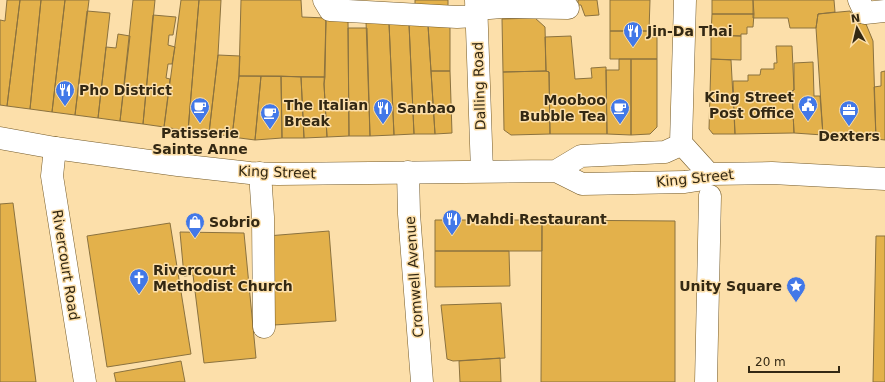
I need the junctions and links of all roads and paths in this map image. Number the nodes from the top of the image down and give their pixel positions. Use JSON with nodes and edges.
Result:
{"nodes":[{"id":1,"x":324,"y":0,"type":"edge"},
{"id":2,"x":685,"y":0,"type":"edge"},
{"id":3,"x":859,"y":0,"type":"edge"},
{"id":4,"x":476,"y":8,"type":"edge"},
{"id":5,"x":568,"y":8,"type":"dead end"},
{"id":6,"x":885,"y":11,"type":"edge"},
{"id":7,"x":0,"y":138,"type":"edge"},
{"id":8,"x":681,"y":143,"type":"junction"},
{"id":9,"x":55,"y":148,"type":"junction"},
{"id":10,"x":556,"y":171,"type":"junction"},
{"id":11,"x":408,"y":172,"type":"junction"},
{"id":12,"x":482,"y":172,"type":"junction"},
{"id":13,"x":260,"y":174,"type":"junction"},
{"id":14,"x":709,"y":174,"type":"junction"},
{"id":15,"x":885,"y":179,"type":"edge"},
{"id":16,"x":710,"y":196,"type":"dead end"},
{"id":17,"x":264,"y":327,"type":"dead end"},
{"id":18,"x":85,"y":382,"type":"edge"},
{"id":19,"x":422,"y":382,"type":"edge"},
{"id":20,"x":706,"y":382,"type":"edge"}],
"edges":[{"from":1,"to":4,"type":"main road"},
{"from":2,"to":8,"type":"main road"},
{"from":3,"to":6,"type":"main road"},
{"from":4,"to":5,"type":"main road"},
{"from":4,"to":12,"type":"main road","name":"Dalling Road"},
{"from":7,"to":9,"type":"main road","name":"King Street"},
{"from":8,"to":10,"type":"main road","name":"King Street"},
{"from":8,"to":14,"type":"main road"},
{"from":9,"to":13,"type":"main road","name":"King Street"},
{"from":9,"to":18,"type":"main road","name":"Rivercourt Road"},
{"from":10,"to":12,"type":"main road","name":"King Street"},
{"from":10,"to":14,"type":"main road","name":"King Street"},
{"from":11,"to":12,"type":"main road","name":"King Street"},
{"from":11,"to":13,"type":"main road","name":"King Street"},
{"from":11,"to":19,"type":"main road","name":"Cromwell Avenue"},
{"from":13,"to":17,"type":"main road"},
{"from":14,"to":15,"type":"main road","name":"King Street"},
{"from":16,"to":20,"type":"main road"}]}
